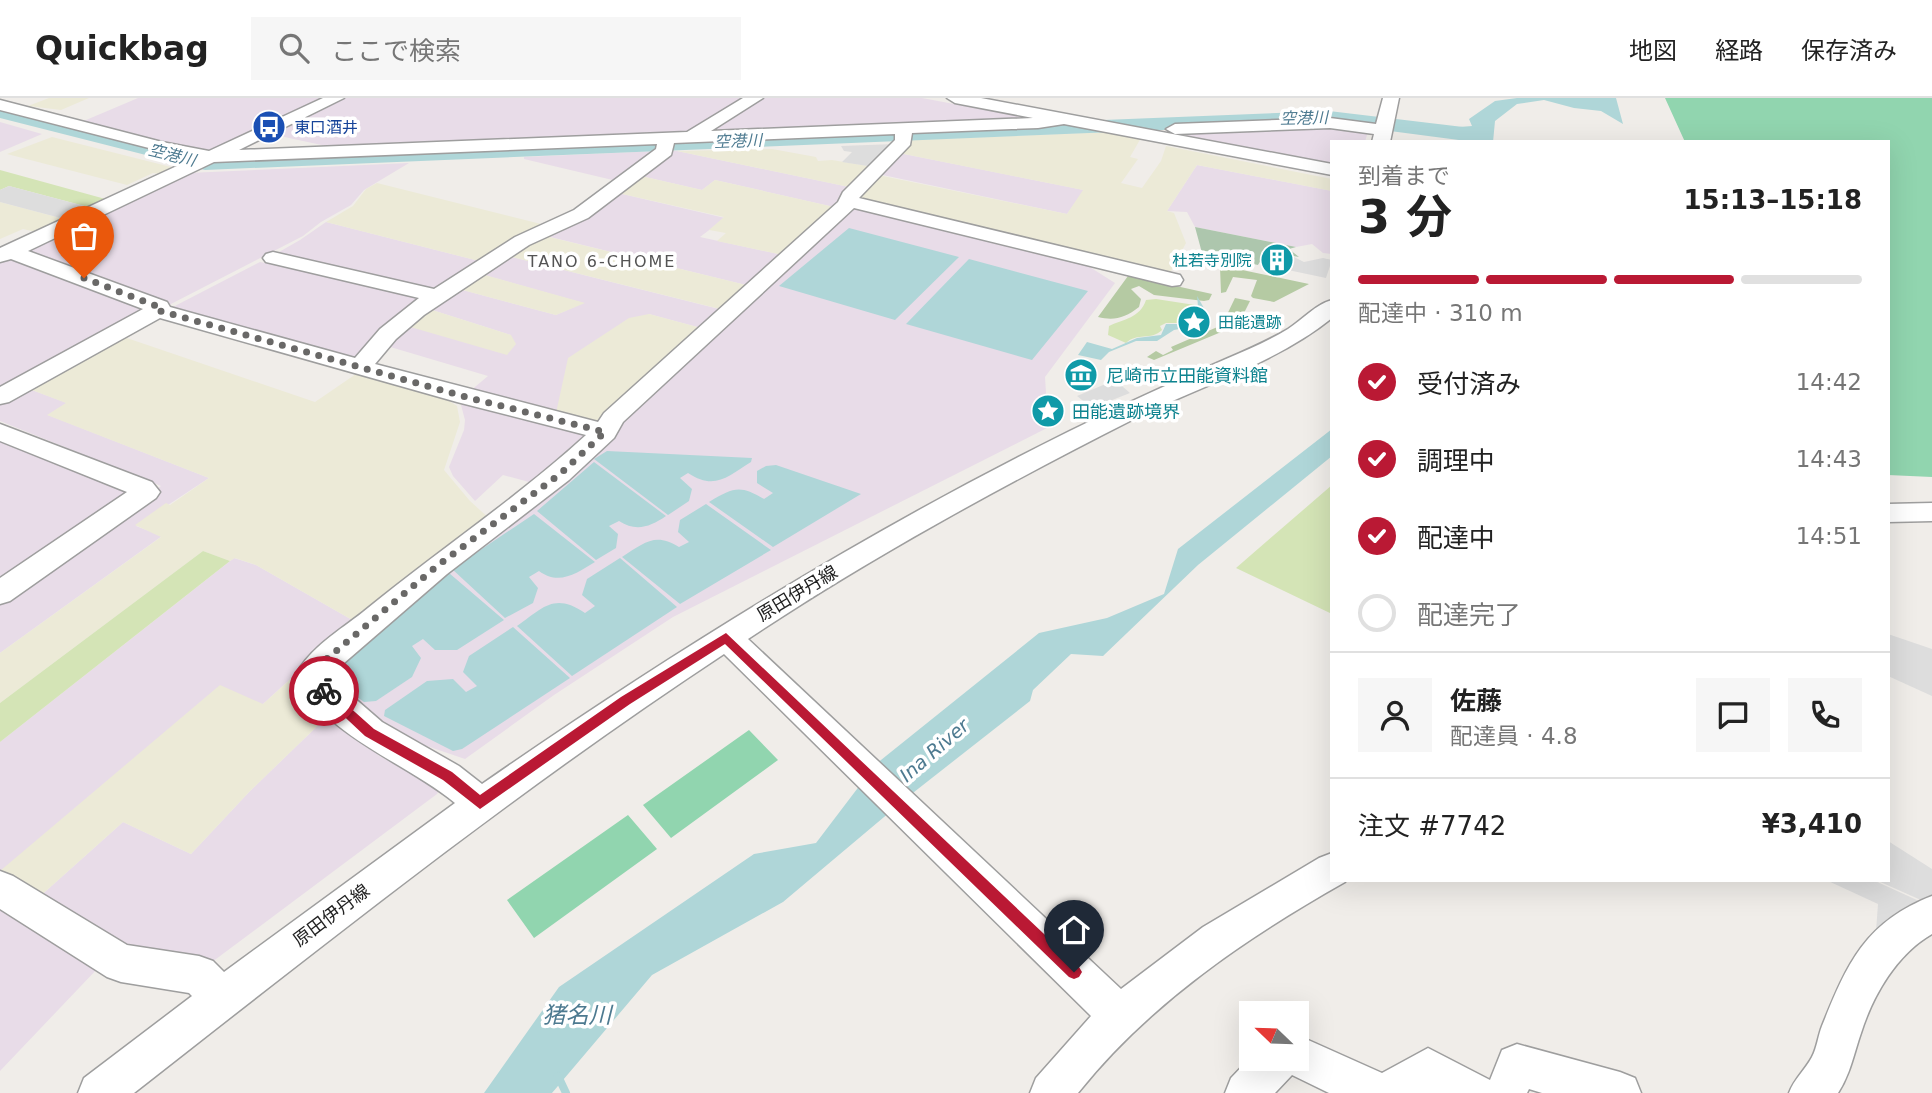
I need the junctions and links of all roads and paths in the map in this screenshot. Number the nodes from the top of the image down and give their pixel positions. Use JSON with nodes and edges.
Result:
{"nodes":[{"id":1,"x":336,"y":98,"type":"edge"},
{"id":2,"x":755,"y":98,"type":"edge"},
{"id":3,"x":955,"y":98,"type":"edge"},
{"id":4,"x":1391,"y":98,"type":"edge"},
{"id":5,"x":0,"y":105,"type":"edge"},
{"id":6,"x":1069,"y":120,"type":"junction"},
{"id":7,"x":1383,"y":130,"type":"edge"},
{"id":8,"x":1126,"y":131,"type":"junction"},
{"id":9,"x":904,"y":132,"type":"junction"},
{"id":10,"x":688,"y":137,"type":"junction"},
{"id":11,"x":665,"y":142,"type":"junction"},
{"id":12,"x":198,"y":163,"type":"junction"},
{"id":13,"x":397,"y":163,"type":"dead end"},
{"id":14,"x":1330,"y":170,"type":"edge"},
{"id":15,"x":848,"y":201,"type":"junction"},
{"id":16,"x":5,"y":253,"type":"edge"},
{"id":17,"x":273,"y":258,"type":"dead end"},
{"id":18,"x":1172,"y":280,"type":"dead end"},
{"id":19,"x":438,"y":296,"type":"junction"},
{"id":20,"x":1330,"y":308,"type":"edge"},
{"id":21,"x":157,"y":310,"type":"junction"},
{"id":22,"x":361,"y":366,"type":"junction"},
{"id":23,"x":0,"y":397,"type":"edge"},
{"id":24,"x":0,"y":432,"type":"edge"},
{"id":25,"x":605,"y":432,"type":"junction"},
{"id":26,"x":1932,"y":512,"type":"edge"},
{"id":27,"x":1890,"y":513,"type":"edge"},
{"id":28,"x":0,"y":593,"type":"edge"},
{"id":29,"x":737,"y":649,"type":"junction"},
{"id":30,"x":480,"y":803,"type":"junction"},
{"id":31,"x":1330,"y":871,"type":"edge"},
{"id":32,"x":0,"y":888,"type":"edge"},
{"id":33,"x":1932,"y":914,"type":"edge"},
{"id":34,"x":223,"y":998,"type":"junction"},
{"id":35,"x":1106,"y":1003,"type":"junction"},
{"id":36,"x":1309,"y":1062,"type":"edge"},
{"id":37,"x":1266,"y":1071,"type":"edge"},
{"id":38,"x":99,"y":1093,"type":"edge"},
{"id":39,"x":1051,"y":1093,"type":"edge"},
{"id":40,"x":1245,"y":1093,"type":"edge"},
{"id":41,"x":1376,"y":1093,"type":"edge"},
{"id":42,"x":1390,"y":1093,"type":"edge"},
{"id":43,"x":1474,"y":1093,"type":"edge"},
{"id":44,"x":1506,"y":1093,"type":"edge"},
{"id":45,"x":1620,"y":1093,"type":"edge"},
{"id":46,"x":1810,"y":1093,"type":"edge"}],
"edges":[{"from":1,"to":12,"type":"street"},
{"from":2,"to":10,"type":"street"},
{"from":3,"to":6,"type":"street"},
{"from":4,"to":7,"type":"street"},
{"from":5,"to":12,"type":"street"},
{"from":6,"to":8,"type":"street"},
{"from":6,"to":9,"type":"street"},
{"from":7,"to":8,"type":"street"},
{"from":8,"to":14,"type":"street"},
{"from":9,"to":10,"type":"street"},
{"from":9,"to":15,"type":"street"},
{"from":10,"to":11,"type":"street"},
{"from":11,"to":12,"type":"street"},
{"from":11,"to":19,"type":"street"},
{"from":12,"to":13,"type":"street"},
{"from":12,"to":16,"type":"street"},
{"from":15,"to":18,"type":"street"},
{"from":15,"to":25,"type":"street"},
{"from":16,"to":21,"type":"street"},
{"from":17,"to":19,"type":"street"},
{"from":19,"to":22,"type":"street"},
{"from":20,"to":29,"type":"street","name":"原田伊丹線"},
{"from":21,"to":22,"type":"street"},
{"from":21,"to":23,"type":"street"},
{"from":22,"to":25,"type":"street"},
{"from":24,"to":28,"type":"street"},
{"from":25,"to":30,"type":"street"},
{"from":26,"to":27,"type":"street"},
{"from":29,"to":30,"type":"street","name":"原田伊丹線"},
{"from":29,"to":35,"type":"street"},
{"from":30,"to":34,"type":"street","name":"原田伊丹線"},
{"from":31,"to":35,"type":"street"},
{"from":32,"to":34,"type":"street"},
{"from":33,"to":46,"type":"street"},
{"from":34,"to":38,"type":"street","name":"原田伊丹線"},
{"from":35,"to":39,"type":"street"},
{"from":36,"to":41,"type":"street"},
{"from":37,"to":40,"type":"street"},
{"from":42,"to":43,"type":"street"},
{"from":44,"to":45,"type":"street"}]}
